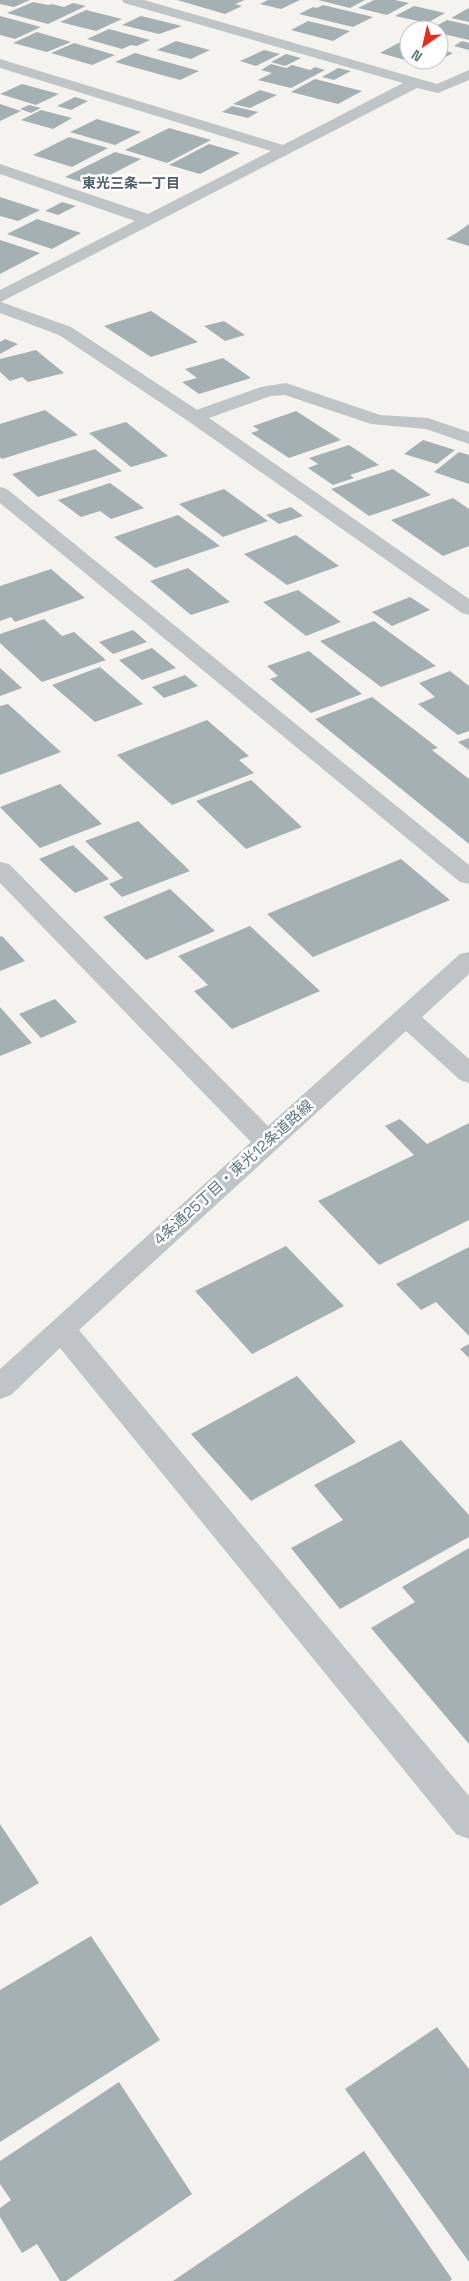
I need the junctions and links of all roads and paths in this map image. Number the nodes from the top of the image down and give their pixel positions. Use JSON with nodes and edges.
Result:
{"nodes":[{"id":1,"x":129,"y":0,"type":"edge"},
{"id":2,"x":0,"y":63,"type":"edge"},
{"id":3,"x":469,"y":74,"type":"edge"},
{"id":4,"x":415,"y":83,"type":"junction"},
{"id":5,"x":284,"y":150,"type":"junction"},
{"id":6,"x":0,"y":169,"type":"edge"},
{"id":7,"x":149,"y":220,"type":"junction"},
{"id":8,"x":0,"y":297,"type":"edge"},
{"id":9,"x":5,"y":313,"type":"edge"},
{"id":10,"x":195,"y":417,"type":"junction"},
{"id":11,"x":469,"y":438,"type":"edge"},
{"id":12,"x":0,"y":493,"type":"edge"},
{"id":13,"x":469,"y":610,"type":"edge"},
{"id":14,"x":0,"y":869,"type":"edge"},
{"id":15,"x":469,"y":877,"type":"edge"},
{"id":16,"x":469,"y":960,"type":"edge"},
{"id":17,"x":405,"y":1016,"type":"junction"},
{"id":18,"x":469,"y":1074,"type":"edge"},
{"id":19,"x":267,"y":1142,"type":"junction"},
{"id":20,"x":61,"y":1329,"type":"junction"},
{"id":21,"x":0,"y":1387,"type":"edge"},
{"id":22,"x":469,"y":1823,"type":"edge"}],
"edges":[{"from":1,"to":4,"type":"street"},
{"from":2,"to":5,"type":"street"},
{"from":3,"to":4,"type":"street"},
{"from":4,"to":5,"type":"street"},
{"from":5,"to":7,"type":"street"},
{"from":6,"to":7,"type":"street"},
{"from":7,"to":8,"type":"street"},
{"from":9,"to":10,"type":"street"},
{"from":10,"to":11,"type":"street"},
{"from":10,"to":13,"type":"street"},
{"from":12,"to":15,"type":"street"},
{"from":14,"to":19,"type":"street"},
{"from":16,"to":17,"type":"street","name":"4条通25丁目・東光12条道路線"},
{"from":17,"to":18,"type":"street"},
{"from":17,"to":19,"type":"street","name":"4条通25丁目・東光12条道路線"},
{"from":19,"to":20,"type":"street","name":"4条通25丁目・東光12条道路線"},
{"from":20,"to":21,"type":"street","name":"4条通25丁目・東光12条道路線"},
{"from":20,"to":22,"type":"street"}]}
